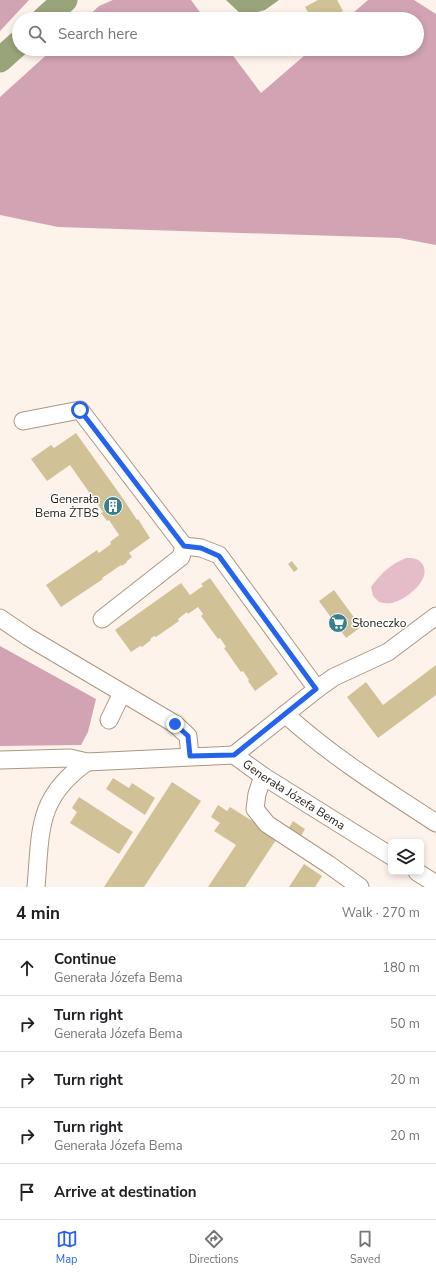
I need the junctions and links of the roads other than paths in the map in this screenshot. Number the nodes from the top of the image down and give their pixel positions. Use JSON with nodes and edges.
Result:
{"nodes":[{"id":1,"x":23,"y":421,"type":"dead end"},
{"id":2,"x":184,"y":546,"type":"junction"},
{"id":3,"x":436,"y":616,"type":"edge"},
{"id":4,"x":0,"y":618,"type":"edge"},
{"id":5,"x":102,"y":619,"type":"dead end"},
{"id":6,"x":316,"y":689,"type":"junction"},
{"id":7,"x":122,"y":693,"type":"junction"},
{"id":8,"x":285,"y":714,"type":"junction"},
{"id":9,"x":109,"y":720,"type":"dead end"},
{"id":10,"x":234,"y":755,"type":"junction"},
{"id":11,"x":190,"y":756,"type":"junction"},
{"id":12,"x":0,"y":760,"type":"edge"},
{"id":13,"x":87,"y":762,"type":"junction"},
{"id":14,"x":263,"y":776,"type":"junction"},
{"id":15,"x":436,"y":822,"type":"edge"},
{"id":16,"x":388,"y":854,"type":"edge"},
{"id":17,"x":421,"y":875,"type":"edge"},
{"id":18,"x":436,"y":884,"type":"edge"},
{"id":19,"x":36,"y":887,"type":"edge"},
{"id":20,"x":360,"y":887,"type":"edge"}],
"edges":[{"from":1,"to":2,"type":"street"},
{"from":2,"to":5,"type":"street"},
{"from":2,"to":6,"type":"street"},
{"from":3,"to":6,"type":"street","name":"Generała Józefa Bema"},
{"from":4,"to":7,"type":"street"},
{"from":6,"to":8,"type":"street","name":"Generała Józefa Bema"},
{"from":7,"to":9,"type":"street"},
{"from":7,"to":11,"type":"street"},
{"from":8,"to":10,"type":"street","name":"Generała Józefa Bema"},
{"from":8,"to":15,"type":"street"},
{"from":10,"to":11,"type":"street"},
{"from":10,"to":14,"type":"street","name":"Generała Józefa Bema"},
{"from":11,"to":13,"type":"street"},
{"from":12,"to":13,"type":"street"},
{"from":13,"to":19,"type":"street"},
{"from":14,"to":16,"type":"street","name":"Generała Józefa Bema"},
{"from":14,"to":20,"type":"street"},
{"from":17,"to":18,"type":"street"}]}
